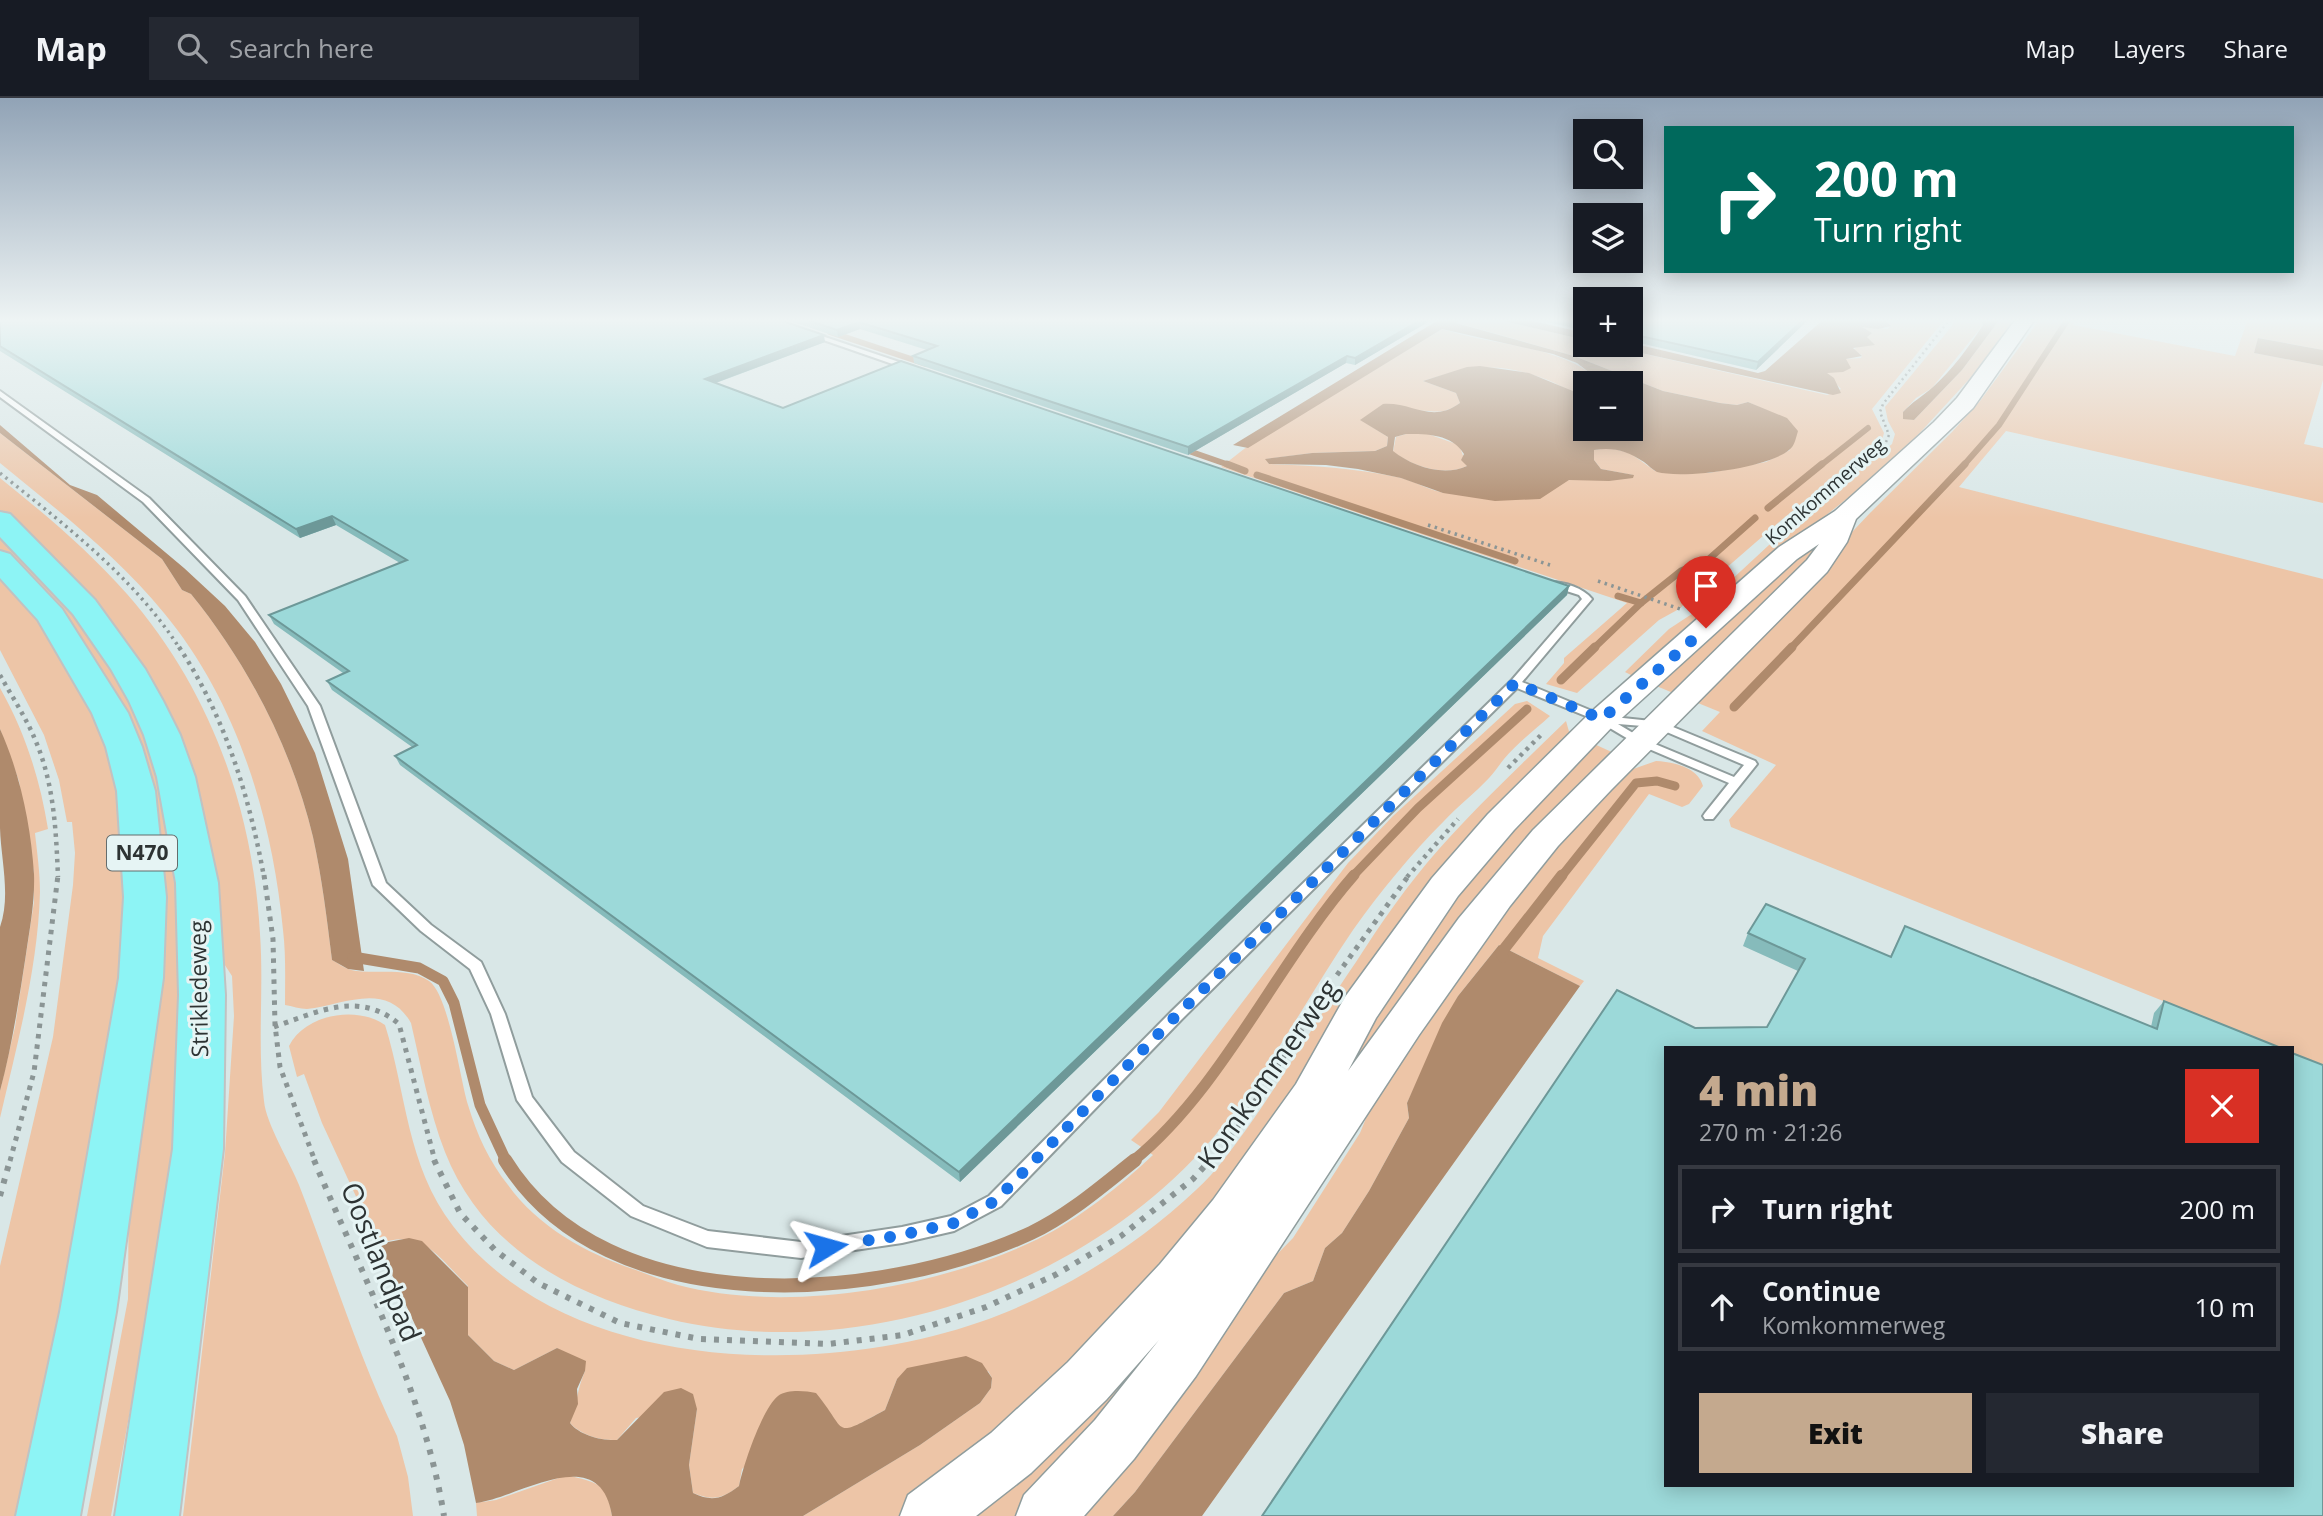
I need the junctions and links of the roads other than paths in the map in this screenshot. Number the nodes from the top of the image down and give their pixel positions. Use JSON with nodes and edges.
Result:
{"nodes":[{"id":1,"x":1978,"y":385,"type":"edge"},
{"id":2,"x":0,"y":393,"type":"edge"},
{"id":3,"x":1844,"y":516,"type":"junction"},
{"id":4,"x":0,"y":520,"type":"edge"},
{"id":5,"x":0,"y":560,"type":"edge"},
{"id":6,"x":1542,"y":580,"type":"edge"},
{"id":7,"x":1515,"y":683,"type":"junction"},
{"id":8,"x":1617,"y":723,"type":"junction"},
{"id":9,"x":1735,"y":782,"type":"junction"},
{"id":10,"x":1709,"y":816,"type":"dead end"},
{"id":11,"x":48,"y":1516,"type":"edge"},
{"id":12,"x":147,"y":1516,"type":"edge"},
{"id":13,"x":929,"y":1516,"type":"edge"},
{"id":14,"x":1045,"y":1516,"type":"edge"}],
"edges":[{"from":1,"to":3,"type":"main road","name":"Komkommerweg"},
{"from":2,"to":7,"type":"lane"},
{"from":3,"to":8,"type":"main road","name":"Komkommerweg"},
{"from":3,"to":8,"type":"main road","name":"Komkommerweg"},
{"from":4,"to":12,"type":"main road","name":"Strikledeweg","number":"N470"},
{"from":5,"to":11,"type":"main road","number":"N470"},
{"from":6,"to":7,"type":"lane"},
{"from":7,"to":8,"type":"lane"},
{"from":8,"to":9,"type":"lane"},
{"from":8,"to":9,"type":"lane"},
{"from":8,"to":13,"type":"main road","name":"Komkommerweg"},
{"from":8,"to":14,"type":"main road","name":"Komkommerweg"},
{"from":9,"to":10,"type":"lane"}]}
